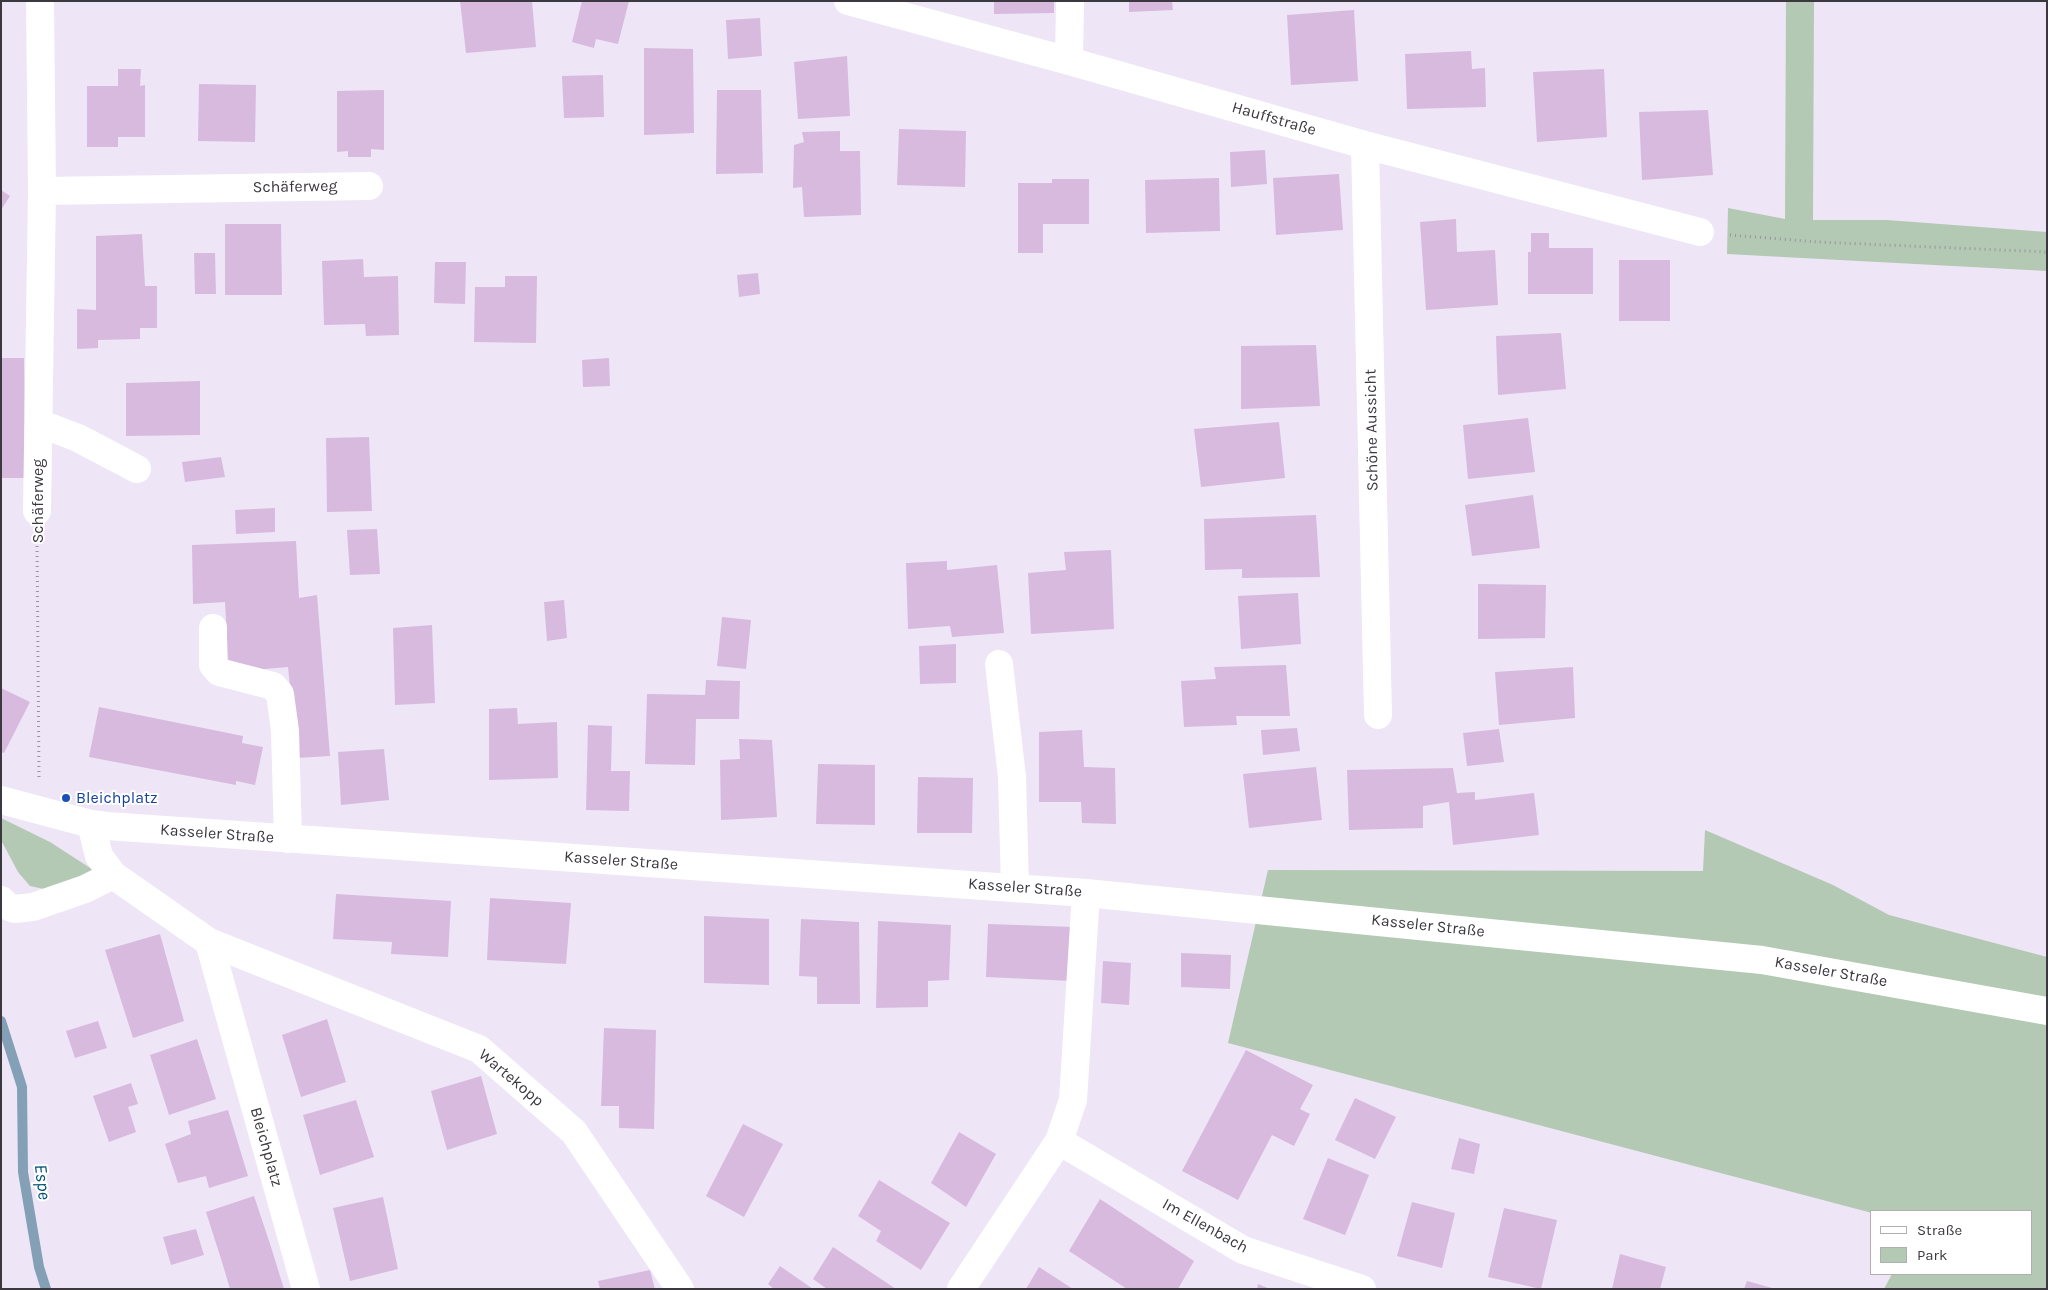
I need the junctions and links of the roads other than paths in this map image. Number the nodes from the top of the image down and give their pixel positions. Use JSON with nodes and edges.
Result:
{"nodes":[{"id":1,"x":40,"y":1,"type":"edge"},
{"id":2,"x":1070,"y":1,"type":"edge"},
{"id":3,"x":853,"y":2,"type":"edge"},
{"id":4,"x":1069,"y":61,"type":"junction"},
{"id":5,"x":1366,"y":145,"type":"junction"},
{"id":6,"x":369,"y":186,"type":"dead end"},
{"id":7,"x":42,"y":191,"type":"junction"},
{"id":8,"x":1700,"y":232,"type":"road end"},
{"id":9,"x":38,"y":423,"type":"junction"},
{"id":10,"x":137,"y":469,"type":"dead end"},
{"id":11,"x":37,"y":511,"type":"road end"},
{"id":12,"x":213,"y":628,"type":"dead end"},
{"id":13,"x":999,"y":664,"type":"dead end"},
{"id":14,"x":1378,"y":715,"type":"dead end"},
{"id":15,"x":1,"y":800,"type":"edge"},
{"id":16,"x":91,"y":824,"type":"junction"},
{"id":17,"x":288,"y":839,"type":"junction"},
{"id":18,"x":113,"y":875,"type":"junction"},
{"id":19,"x":1015,"y":888,"type":"junction"},
{"id":20,"x":1086,"y":893,"type":"junction"},
{"id":21,"x":1,"y":900,"type":"edge"},
{"id":22,"x":209,"y":942,"type":"junction"},
{"id":23,"x":2047,"y":1011,"type":"edge"},
{"id":24,"x":1058,"y":1141,"type":"junction"},
{"id":25,"x":306,"y":1289,"type":"edge"},
{"id":26,"x":680,"y":1289,"type":"edge"},
{"id":27,"x":961,"y":1289,"type":"edge"},
{"id":28,"x":1362,"y":1289,"type":"edge"}],
"edges":[{"from":1,"to":7,"type":"street","name":"Schäferweg"},
{"from":2,"to":4,"type":"street"},
{"from":3,"to":4,"type":"street","name":"Hauffstraße"},
{"from":4,"to":5,"type":"street","name":"Hauffstraße"},
{"from":5,"to":8,"type":"street","name":"Hauffstraße"},
{"from":5,"to":14,"type":"street","name":"Schöne Aussicht"},
{"from":6,"to":7,"type":"street","name":"Schäferweg"},
{"from":7,"to":9,"type":"street","name":"Schäferweg"},
{"from":9,"to":10,"type":"street"},
{"from":9,"to":11,"type":"street","name":"Schäferweg"},
{"from":12,"to":17,"type":"street"},
{"from":13,"to":19,"type":"street"},
{"from":15,"to":16,"type":"street","name":"Kasseler Straße"},
{"from":16,"to":17,"type":"street","name":"Kasseler Straße"},
{"from":16,"to":18,"type":"street"},
{"from":17,"to":19,"type":"street","name":"Kasseler Straße"},
{"from":18,"to":21,"type":"street"},
{"from":18,"to":22,"type":"street"},
{"from":19,"to":20,"type":"street","name":"Kasseler Straße"},
{"from":20,"to":23,"type":"street","name":"Kasseler Straße"},
{"from":20,"to":24,"type":"street"},
{"from":22,"to":25,"type":"street","name":"Bleichplatz"},
{"from":22,"to":26,"type":"street","name":"Wartekopp"},
{"from":24,"to":27,"type":"street"},
{"from":24,"to":28,"type":"street","name":"Im Ellenbach"}]}
